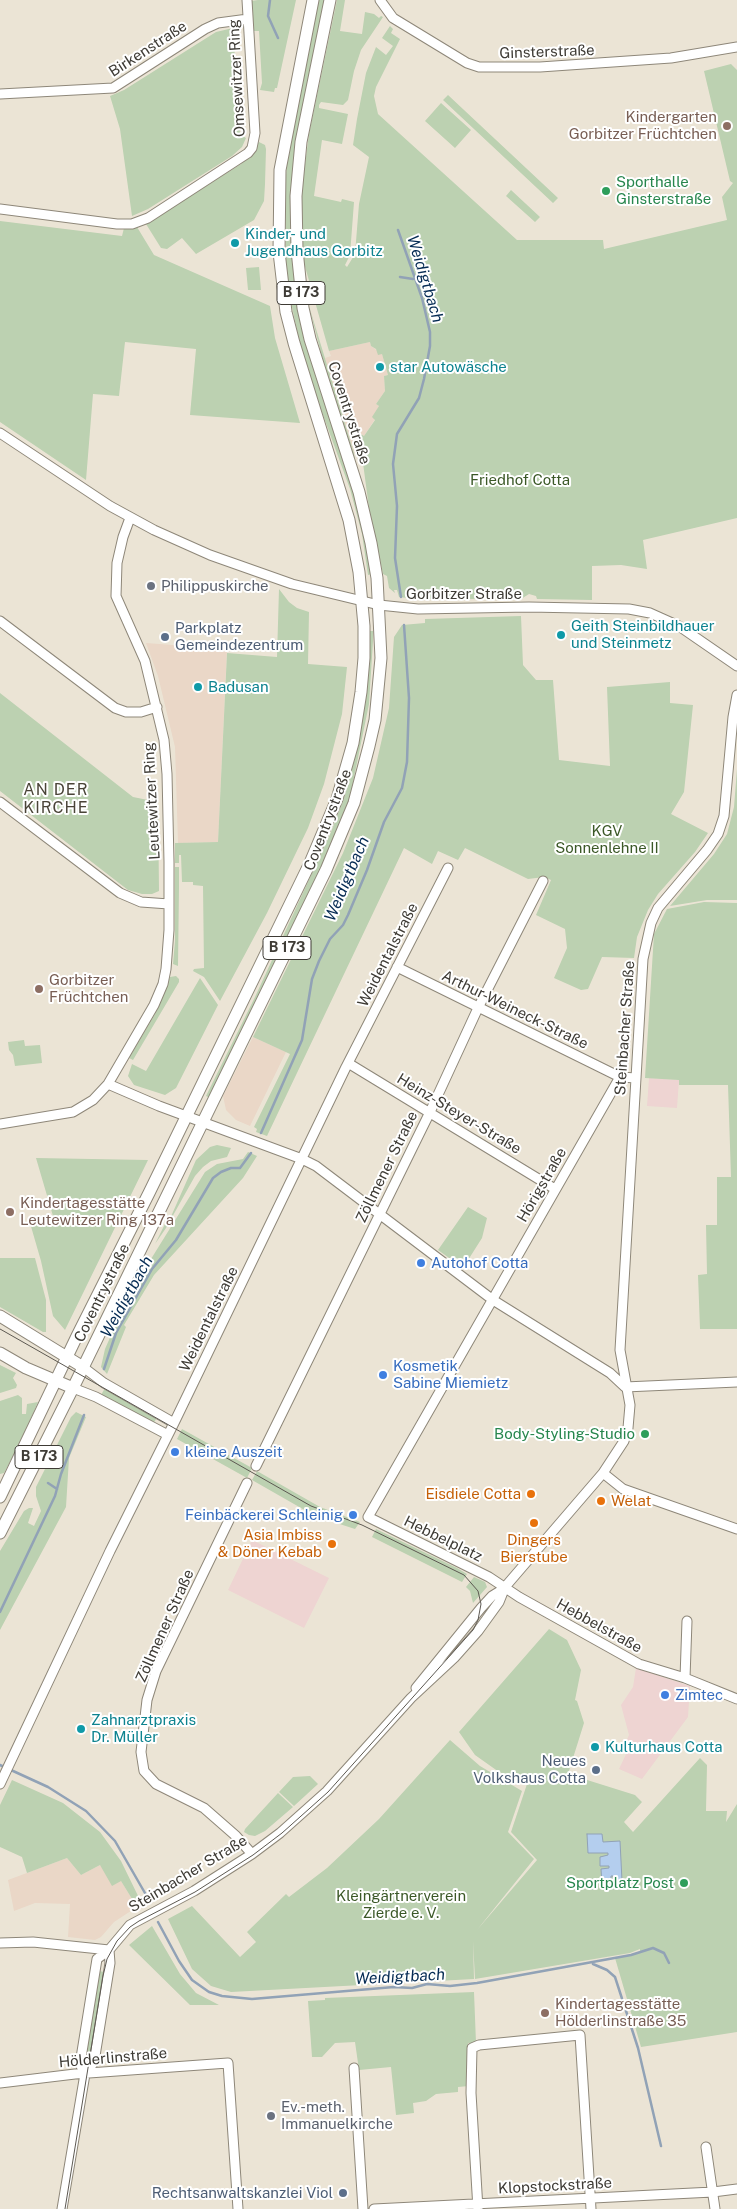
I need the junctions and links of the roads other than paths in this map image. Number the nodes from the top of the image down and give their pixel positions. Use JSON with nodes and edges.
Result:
{"nodes":[{"id":1,"x":247,"y":0,"type":"edge"},
{"id":2,"x":313,"y":0,"type":"edge"},
{"id":3,"x":330,"y":0,"type":"edge"},
{"id":4,"x":380,"y":0,"type":"edge"},
{"id":5,"x":248,"y":19,"type":"junction"},
{"id":6,"x":737,"y":47,"type":"edge"},
{"id":7,"x":0,"y":94,"type":"edge"},
{"id":8,"x":0,"y":209,"type":"edge"},
{"id":9,"x":0,"y":433,"type":"edge"},
{"id":10,"x":130,"y":518,"type":"junction"},
{"id":11,"x":362,"y":601,"type":"junction"},
{"id":12,"x":379,"y":605,"type":"junction"},
{"id":13,"x":0,"y":622,"type":"edge"},
{"id":14,"x":737,"y":666,"type":"edge"},
{"id":15,"x":737,"y":695,"type":"edge"},
{"id":16,"x":157,"y":707,"type":"junction"},
{"id":17,"x":0,"y":802,"type":"edge"},
{"id":18,"x":448,"y":868,"type":"dead end"},
{"id":19,"x":543,"y":881,"type":"dead end"},
{"id":20,"x":170,"y":904,"type":"junction"},
{"id":21,"x":397,"y":967,"type":"junction"},
{"id":22,"x":478,"y":1008,"type":"junction"},
{"id":23,"x":348,"y":1063,"type":"junction"},
{"id":24,"x":620,"y":1077,"type":"junction"},
{"id":25,"x":636,"y":1078,"type":"junction"},
{"id":26,"x":108,"y":1084,"type":"junction"},
{"id":27,"x":430,"y":1112,"type":"junction"},
{"id":28,"x":186,"y":1116,"type":"junction"},
{"id":29,"x":202,"y":1122,"type":"junction"},
{"id":30,"x":0,"y":1124,"type":"edge"},
{"id":31,"x":302,"y":1159,"type":"junction"},
{"id":32,"x":555,"y":1189,"type":"junction"},
{"id":33,"x":380,"y":1213,"type":"junction"},
{"id":34,"x":493,"y":1300,"type":"junction"},
{"id":35,"x":0,"y":1316,"type":"edge"},
{"id":36,"x":0,"y":1353,"type":"edge"},
{"id":37,"x":67,"y":1356,"type":"junction"},
{"id":38,"x":83,"y":1367,"type":"junction"},
{"id":39,"x":56,"y":1380,"type":"junction"},
{"id":40,"x":737,"y":1382,"type":"edge"},
{"id":41,"x":625,"y":1387,"type":"junction"},
{"id":42,"x":73,"y":1388,"type":"junction"},
{"id":43,"x":174,"y":1423,"type":"junction"},
{"id":44,"x":168,"y":1435,"type":"junction"},
{"id":45,"x":256,"y":1466,"type":"dead end"},
{"id":46,"x":603,"y":1473,"type":"junction"},
{"id":47,"x":247,"y":1483,"type":"dead end"},
{"id":48,"x":0,"y":1497,"type":"edge"},
{"id":49,"x":368,"y":1517,"type":"joint"},
{"id":50,"x":737,"y":1529,"type":"edge"},
{"id":51,"x":0,"y":1533,"type":"edge"},
{"id":52,"x":505,"y":1588,"type":"junction"},
{"id":53,"x":687,"y":1621,"type":"dead end"},
{"id":54,"x":685,"y":1678,"type":"junction"},
{"id":55,"x":737,"y":1699,"type":"edge"},
{"id":56,"x":2,"y":1780,"type":"edge"},
{"id":57,"x":252,"y":1854,"type":"junction"},
{"id":58,"x":0,"y":1943,"type":"edge"},
{"id":59,"x":110,"y":1950,"type":"junction"},
{"id":60,"x":354,"y":2068,"type":"dead end"},
{"id":61,"x":85,"y":2074,"type":"junction"},
{"id":62,"x":0,"y":2083,"type":"edge"},
{"id":63,"x":706,"y":2147,"type":"dead end"},
{"id":64,"x":737,"y":2189,"type":"edge"},
{"id":65,"x":713,"y":2192,"type":"junction"},
{"id":66,"x":590,"y":2198,"type":"junction"},
{"id":67,"x":478,"y":2206,"type":"edge"},
{"id":68,"x":62,"y":2209,"type":"edge"},
{"id":69,"x":238,"y":2209,"type":"edge"},
{"id":70,"x":363,"y":2209,"type":"edge"},
{"id":71,"x":374,"y":2209,"type":"edge"},
{"id":72,"x":591,"y":2209,"type":"edge"},
{"id":73,"x":715,"y":2209,"type":"edge"}],
"edges":[{"from":1,"to":5,"type":"street","name":"Omsewitzer Ring"},
{"from":2,"to":11,"type":"main road","name":"Coventrystraße","number":"B 173"},
{"from":3,"to":12,"type":"main road","name":"Coventrystraße","number":"B 173"},
{"from":4,"to":6,"type":"street","name":"Ginsterstraße"},
{"from":5,"to":7,"type":"street","name":"Birkenstraße"},
{"from":5,"to":8,"type":"street","name":"Omsewitzer Ring"},
{"from":9,"to":10,"type":"street"},
{"from":10,"to":11,"type":"street","name":"Gorbitzer Straße"},
{"from":10,"to":16,"type":"street","name":"Leutewitzer Ring"},
{"from":11,"to":12,"type":"street","name":"Gorbitzer Straße"},
{"from":11,"to":28,"type":"main road","name":"Coventrystraße","number":"B 173"},
{"from":12,"to":14,"type":"street","name":"Gorbitzer Straße"},
{"from":12,"to":29,"type":"main road","name":"Coventrystraße","number":"B 173"},
{"from":13,"to":16,"type":"street"},
{"from":15,"to":25,"type":"street","name":"Steinbacher Straße"},
{"from":16,"to":20,"type":"street","name":"Leutewitzer Ring"},
{"from":17,"to":20,"type":"street"},
{"from":18,"to":21,"type":"street","name":"Weidentalstraße"},
{"from":19,"to":22,"type":"street","name":"Zöllmener Straße"},
{"from":20,"to":26,"type":"street","name":"Leutewitzer Ring"},
{"from":21,"to":22,"type":"street","name":"Arthur-Weineck-Straße"},
{"from":21,"to":23,"type":"street","name":"Weidentalstraße"},
{"from":22,"to":24,"type":"street","name":"Arthur-Weineck-Straße"},
{"from":22,"to":27,"type":"street","name":"Zöllmener Straße"},
{"from":23,"to":27,"type":"street","name":"Heinz-Steyer-Straße"},
{"from":23,"to":31,"type":"street","name":"Weidentalstraße"},
{"from":24,"to":25,"type":"street"},
{"from":24,"to":32,"type":"street","name":"Hörigstraße"},
{"from":25,"to":41,"type":"street","name":"Steinbacher Straße"},
{"from":26,"to":28,"type":"street"},
{"from":26,"to":30,"type":"street","name":"Leutewitzer Ring"},
{"from":27,"to":32,"type":"street","name":"Heinz-Steyer-Straße"},
{"from":27,"to":33,"type":"street","name":"Zöllmener Straße"},
{"from":28,"to":29,"type":"street"},
{"from":28,"to":37,"type":"main road","name":"Coventrystraße","number":"B 173"},
{"from":29,"to":31,"type":"street"},
{"from":29,"to":38,"type":"main road","name":"Coventrystraße","number":"B 173"},
{"from":31,"to":33,"type":"street"},
{"from":31,"to":43,"type":"street","name":"Weidentalstraße"},
{"from":32,"to":34,"type":"street","name":"Hörigstraße"},
{"from":33,"to":34,"type":"street"},
{"from":33,"to":45,"type":"street","name":"Zöllmener Straße"},
{"from":34,"to":41,"type":"street"},
{"from":34,"to":49,"type":"street","name":"Hörigstraße"},
{"from":35,"to":37,"type":"main road"},
{"from":36,"to":39,"type":"main road"},
{"from":37,"to":38,"type":"main road"},
{"from":37,"to":39,"type":"main road","name":"Coventrystraße","number":"B 173"},
{"from":38,"to":42,"type":"main road","name":"Coventrystraße","number":"B 173"},
{"from":38,"to":43,"type":"street"},
{"from":39,"to":42,"type":"main road"},
{"from":39,"to":48,"type":"main road","name":"Coventrystraße","number":"B 173"},
{"from":40,"to":41,"type":"street"},
{"from":41,"to":46,"type":"street","name":"Steinbacher Straße"},
{"from":42,"to":44,"type":"street"},
{"from":42,"to":51,"type":"main road","name":"Coventrystraße","number":"B 173"},
{"from":43,"to":44,"type":"street","name":"Weidentalstraße"},
{"from":44,"to":56,"type":"street","name":"Weidentalstraße"},
{"from":46,"to":50,"type":"street"},
{"from":46,"to":52,"type":"street","name":"Steinbacher Straße"},
{"from":47,"to":57,"type":"street","name":"Zöllmener Straße"},
{"from":49,"to":52,"type":"street","name":"Hebbelplatz"},
{"from":52,"to":54,"type":"street","name":"Hebbelstraße"},
{"from":52,"to":57,"type":"street","name":"Steinbacher Straße"},
{"from":53,"to":54,"type":"street"},
{"from":54,"to":55,"type":"street","name":"Hebbelstraße"},
{"from":57,"to":59,"type":"street","name":"Steinbacher Straße"},
{"from":58,"to":59,"type":"street"},
{"from":59,"to":61,"type":"street"},
{"from":59,"to":61,"type":"street","name":"Steinbacher Straße"},
{"from":60,"to":70,"type":"street"},
{"from":61,"to":62,"type":"street","name":"Hölderlinstraße"},
{"from":61,"to":68,"type":"street"},
{"from":61,"to":69,"type":"street","name":"Hölderlinstraße"},
{"from":63,"to":65,"type":"street"},
{"from":64,"to":65,"type":"street","name":"Klopstockstraße"},
{"from":65,"to":66,"type":"street","name":"Klopstockstraße"},
{"from":65,"to":73,"type":"street"},
{"from":66,"to":67,"type":"street","name":"Klopstockstraße"},
{"from":66,"to":67,"type":"street"},
{"from":66,"to":72,"type":"street"},
{"from":67,"to":71,"type":"street","name":"Klopstockstraße"}]}
